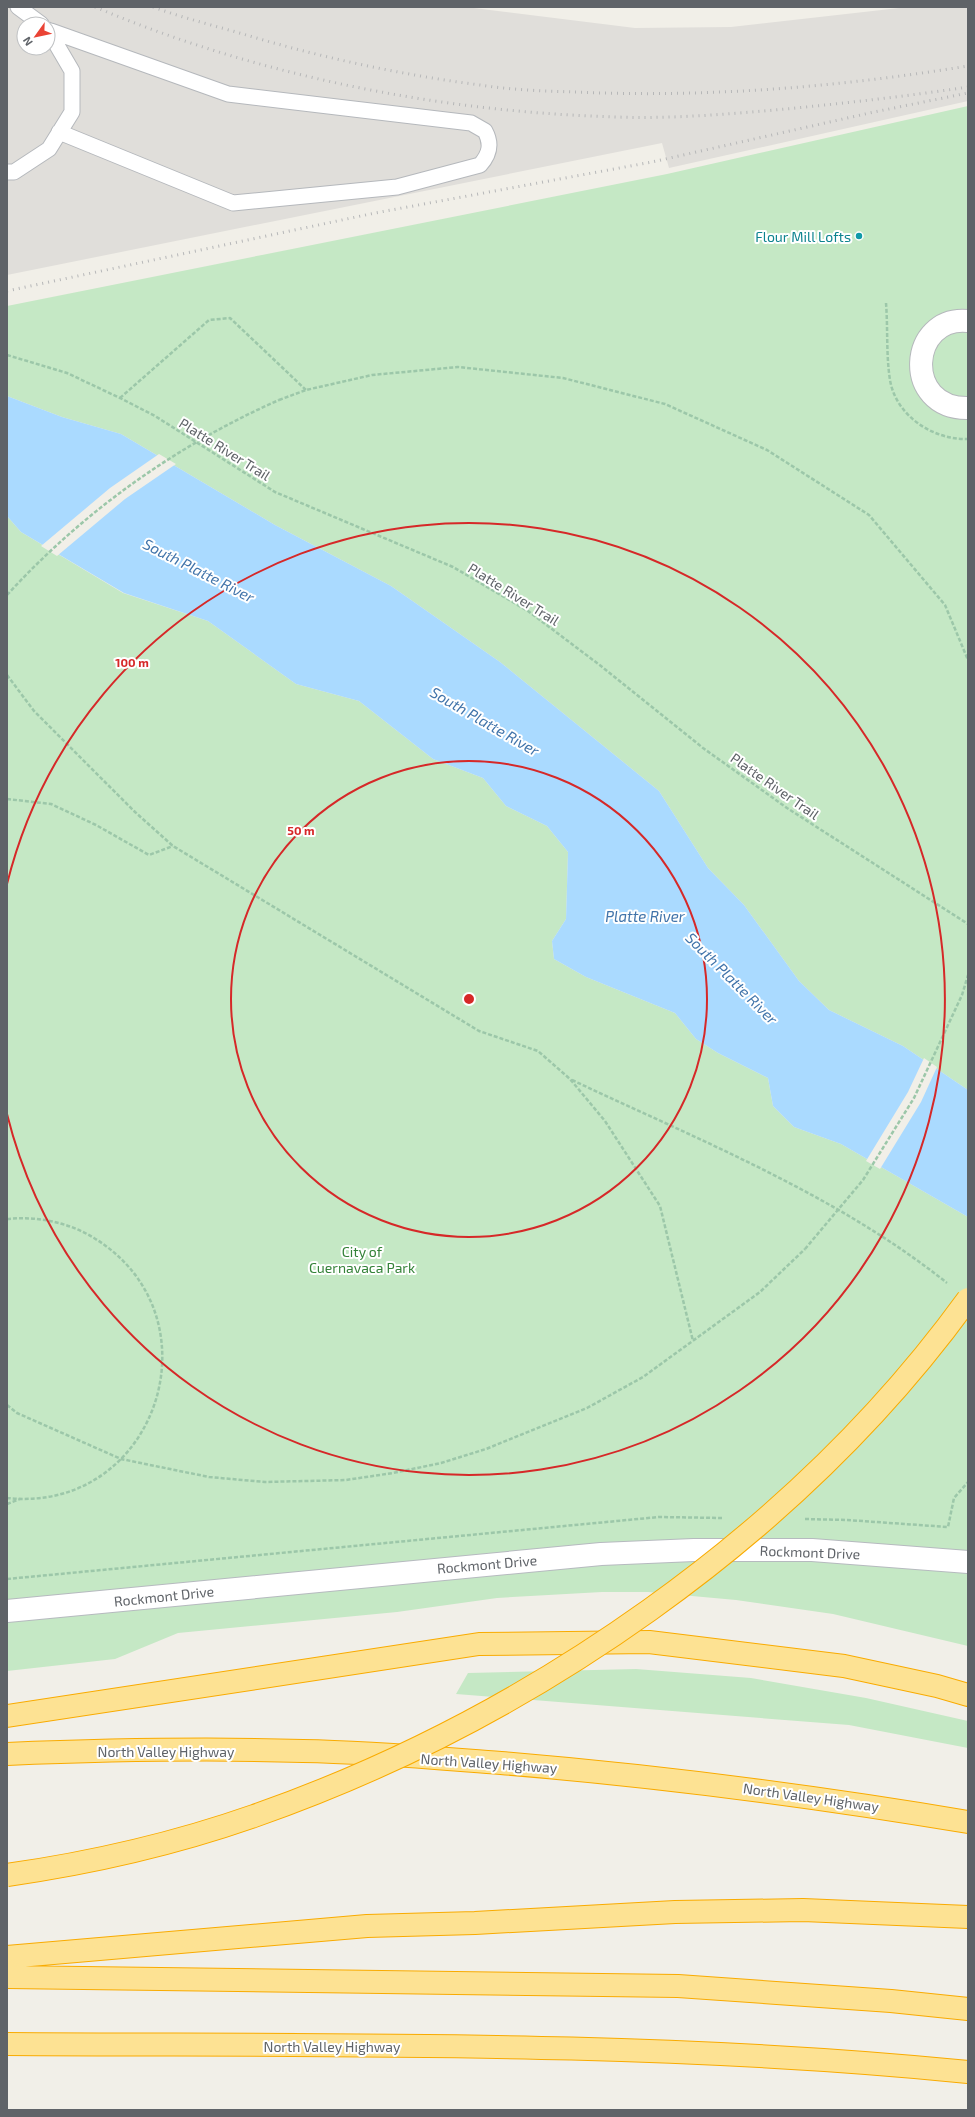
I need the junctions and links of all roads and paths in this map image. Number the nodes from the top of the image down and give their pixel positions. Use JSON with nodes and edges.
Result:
{"nodes":[{"id":1,"x":18,"y":7,"type":"edge"},
{"id":2,"x":30,"y":16,"type":"edge"},
{"id":3,"x":56,"y":32,"type":"edge"},
{"id":4,"x":56,"y":45,"type":"edge"},
{"id":5,"x":59,"y":132,"type":"junction"},
{"id":6,"x":7,"y":172,"type":"edge"},
{"id":7,"x":968,"y":321,"type":"edge"},
{"id":8,"x":7,"y":356,"type":"edge"},
{"id":9,"x":306,"y":390,"type":"junction"},
{"id":10,"x":120,"y":398,"type":"junction"},
{"id":11,"x":968,"y":408,"type":"edge"},
{"id":12,"x":7,"y":595,"type":"edge"},
{"id":13,"x":968,"y":660,"type":"edge"},
{"id":14,"x":7,"y":675,"type":"edge"},
{"id":15,"x":7,"y":799,"type":"edge"},
{"id":16,"x":173,"y":846,"type":"junction"},
{"id":17,"x":968,"y":924,"type":"edge"},
{"id":18,"x":968,"y":975,"type":"edge"},
{"id":19,"x":570,"y":1079,"type":"junction"},
{"id":20,"x":7,"y":1219,"type":"edge"},
{"id":21,"x":948,"y":1284,"type":"dead end"},
{"id":22,"x":968,"y":1299,"type":"edge"},
{"id":23,"x":693,"y":1341,"type":"junction"},
{"id":24,"x":7,"y":1405,"type":"edge"},
{"id":25,"x":121,"y":1459,"type":"junction"},
{"id":26,"x":968,"y":1482,"type":"edge"},
{"id":27,"x":7,"y":1498,"type":"edge"},
{"id":28,"x":20,"y":1499,"type":"junction"},
{"id":29,"x":7,"y":1504,"type":"edge"},
{"id":30,"x":948,"y":1527,"type":"dead end"},
{"id":31,"x":968,"y":1562,"type":"edge"},
{"id":32,"x":7,"y":1611,"type":"edge"},
{"id":33,"x":968,"y":1695,"type":"edge"},
{"id":34,"x":7,"y":1716,"type":"edge"},
{"id":35,"x":7,"y":1754,"type":"edge"},
{"id":36,"x":968,"y":1822,"type":"edge"},
{"id":37,"x":7,"y":1875,"type":"edge"},
{"id":38,"x":968,"y":1917,"type":"edge"},
{"id":39,"x":7,"y":1957,"type":"edge"},
{"id":40,"x":7,"y":1977,"type":"edge"},
{"id":41,"x":968,"y":2009,"type":"edge"},
{"id":42,"x":7,"y":2044,"type":"edge"},
{"id":43,"x":968,"y":2072,"type":"edge"}],
"edges":[{"from":1,"to":2,"type":"lane"},
{"from":3,"to":5,"type":"lane"},
{"from":4,"to":5,"type":"lane"},
{"from":5,"to":6,"type":"lane"},
{"from":7,"to":11,"type":"street"},
{"from":8,"to":10,"type":"path","name":"Platte River Trail"},
{"from":9,"to":10,"type":"path"},
{"from":9,"to":12,"type":"path","bridge":true},
{"from":9,"to":13,"type":"path"},
{"from":10,"to":17,"type":"path","name":"Platte River Trail"},
{"from":14,"to":16,"type":"path"},
{"from":15,"to":16,"type":"path"},
{"from":16,"to":19,"type":"path"},
{"from":18,"to":23,"type":"path","bridge":true},
{"from":19,"to":21,"type":"path"},
{"from":19,"to":23,"type":"path"},
{"from":20,"to":25,"type":"path"},
{"from":22,"to":37,"type":"highway","bridge":true},
{"from":23,"to":25,"type":"path"},
{"from":24,"to":25,"type":"path"},
{"from":25,"to":28,"type":"path"},
{"from":26,"to":30,"type":"path"},
{"from":27,"to":28,"type":"path"},
{"from":28,"to":29,"type":"path"},
{"from":31,"to":32,"type":"street","name":"Rockmont Drive"},
{"from":33,"to":34,"type":"highway"},
{"from":35,"to":36,"type":"highway","name":"North Valley Highway"},
{"from":38,"to":39,"type":"highway"},
{"from":40,"to":41,"type":"highway"},
{"from":42,"to":43,"type":"highway","name":"North Valley Highway"}]}
